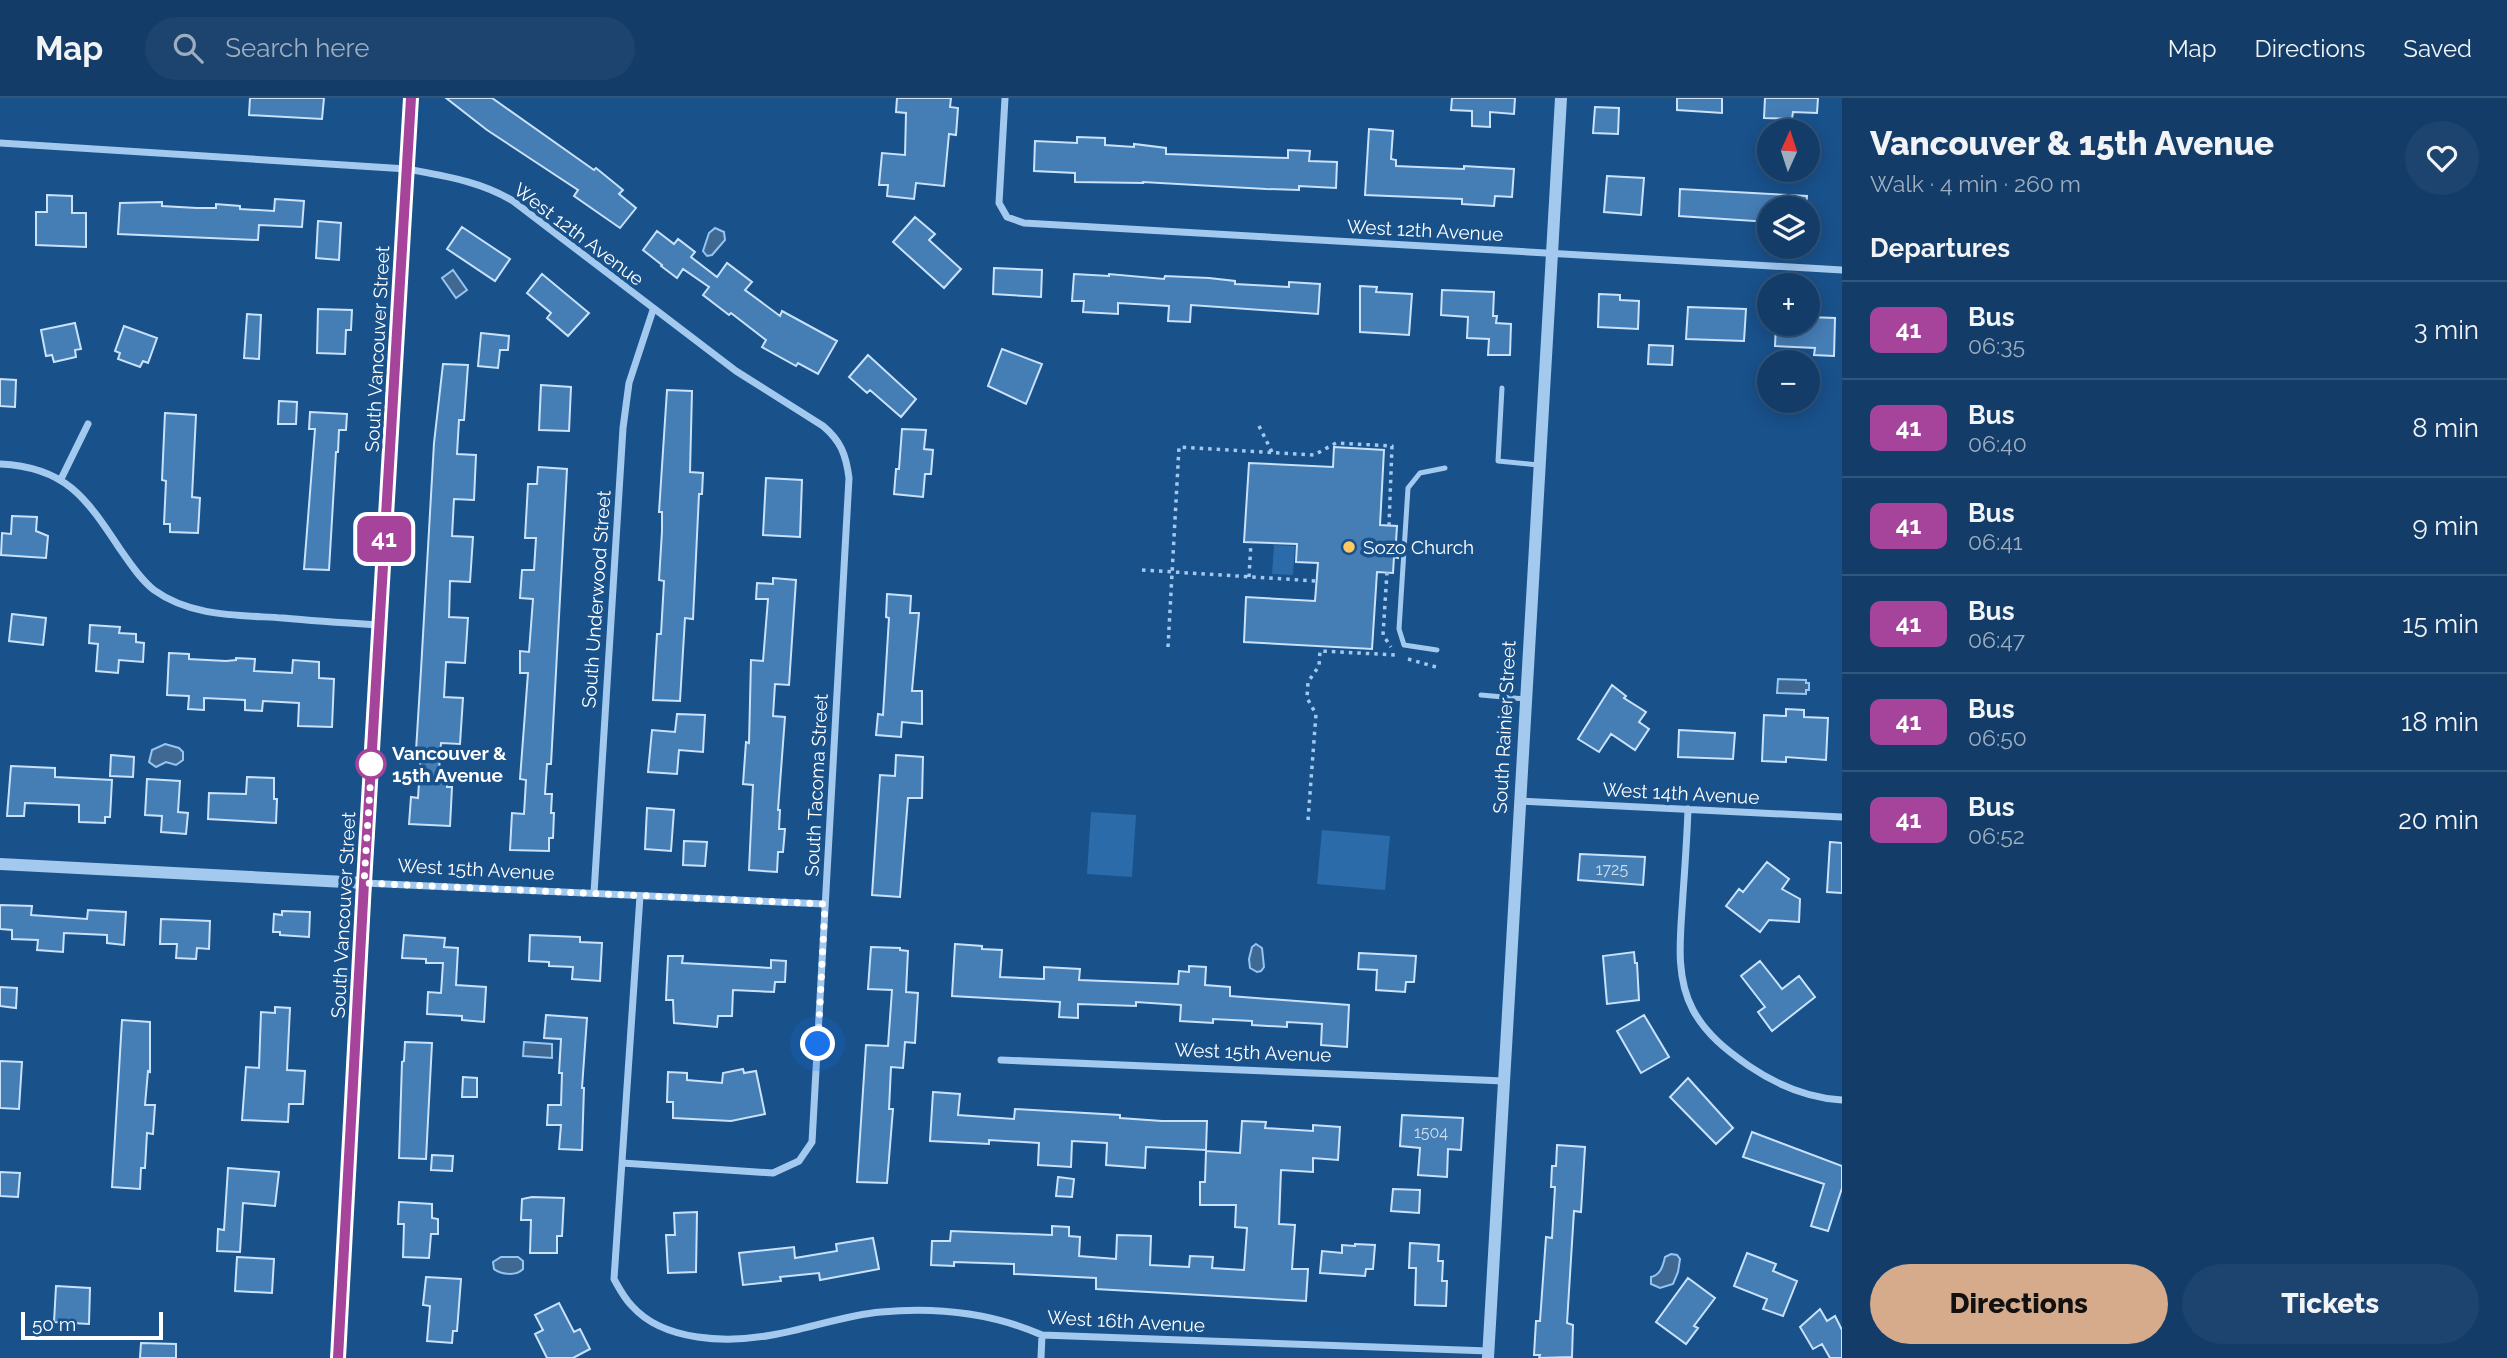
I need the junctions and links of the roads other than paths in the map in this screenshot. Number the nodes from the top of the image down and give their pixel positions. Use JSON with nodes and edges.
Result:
{"nodes":[{"id":1,"x":411,"y":98,"type":"edge"},
{"id":2,"x":1005,"y":98,"type":"edge"},
{"id":3,"x":1560,"y":98,"type":"edge"},
{"id":4,"x":0,"y":143,"type":"edge"},
{"id":5,"x":407,"y":169,"type":"junction"},
{"id":6,"x":1552,"y":253,"type":"junction"},
{"id":7,"x":1842,"y":271,"type":"edge"},
{"id":8,"x":653,"y":310,"type":"junction"},
{"id":9,"x":1503,"y":388,"type":"dead end"},
{"id":10,"x":88,"y":424,"type":"dead end"},
{"id":11,"x":843,"y":448,"type":"joint"},
{"id":12,"x":0,"y":464,"type":"edge"},
{"id":13,"x":1538,"y":466,"type":"junction"},
{"id":14,"x":1445,"y":468,"type":"dead end"},
{"id":15,"x":61,"y":479,"type":"junction"},
{"id":16,"x":379,"y":625,"type":"junction"},
{"id":17,"x":1437,"y":650,"type":"dead end"},
{"id":18,"x":1481,"y":695,"type":"dead end"},
{"id":19,"x":1525,"y":699,"type":"junction"},
{"id":20,"x":1519,"y":801,"type":"junction"},
{"id":21,"x":1688,"y":809,"type":"junction"},
{"id":22,"x":1842,"y":817,"type":"edge"},
{"id":23,"x":0,"y":864,"type":"edge"},
{"id":24,"x":364,"y":883,"type":"junction"},
{"id":25,"x":594,"y":894,"type":"junction"},
{"id":26,"x":640,"y":896,"type":"junction"},
{"id":27,"x":825,"y":904,"type":"junction"},
{"id":28,"x":1001,"y":1060,"type":"dead end"},
{"id":29,"x":1504,"y":1082,"type":"junction"},
{"id":30,"x":1842,"y":1100,"type":"edge"},
{"id":31,"x":622,"y":1163,"type":"junction"},
{"id":32,"x":1042,"y":1335,"type":"junction"},
{"id":33,"x":1488,"y":1354,"type":"edge"},
{"id":34,"x":338,"y":1358,"type":"edge"},
{"id":35,"x":1041,"y":1358,"type":"edge"}],
"edges":[{"from":1,"to":5,"type":"street","name":"South Vancouver Street"},
{"from":2,"to":6,"type":"street","name":"West 12th Avenue"},
{"from":3,"to":6,"type":"street","name":"South Rainier Street"},
{"from":4,"to":5,"type":"street","name":"West 12th Avenue"},
{"from":5,"to":8,"type":"street","name":"West 12th Avenue"},
{"from":5,"to":16,"type":"street","name":"South Vancouver Street"},
{"from":6,"to":7,"type":"street","name":"West 12th Avenue"},
{"from":6,"to":13,"type":"street","name":"South Rainier Street"},
{"from":8,"to":11,"type":"street","name":"West 12th Avenue"},
{"from":8,"to":25,"type":"street","name":"South Underwood Street"},
{"from":9,"to":13,"type":"lane"},
{"from":10,"to":15,"type":"street"},
{"from":11,"to":27,"type":"street","name":"South Tacoma Street"},
{"from":12,"to":15,"type":"street"},
{"from":13,"to":19,"type":"street","name":"South Rainier Street"},
{"from":14,"to":17,"type":"lane"},
{"from":15,"to":16,"type":"street"},
{"from":16,"to":24,"type":"street","name":"South Vancouver Street"},
{"from":18,"to":19,"type":"lane"},
{"from":19,"to":20,"type":"street","name":"South Rainier Street"},
{"from":20,"to":21,"type":"street","name":"West 14th Avenue"},
{"from":20,"to":29,"type":"street","name":"South Rainier Street"},
{"from":21,"to":22,"type":"street","name":"West 14th Avenue"},
{"from":21,"to":30,"type":"street"},
{"from":23,"to":24,"type":"street","name":"West 15th Avenue"},
{"from":24,"to":25,"type":"street","name":"West 15th Avenue"},
{"from":24,"to":34,"type":"street","name":"South Vancouver Street"},
{"from":25,"to":26,"type":"street","name":"West 15th Avenue"},
{"from":26,"to":27,"type":"street","name":"West 15th Avenue"},
{"from":26,"to":31,"type":"street"},
{"from":27,"to":31,"type":"street","name":"South Tacoma Street"},
{"from":28,"to":29,"type":"street","name":"West 15th Avenue"},
{"from":29,"to":33,"type":"street","name":"South Rainier Street"},
{"from":31,"to":32,"type":"street","name":"West 16th Avenue"},
{"from":32,"to":33,"type":"street","name":"West 16th Avenue"},
{"from":32,"to":35,"type":"street"}]}
